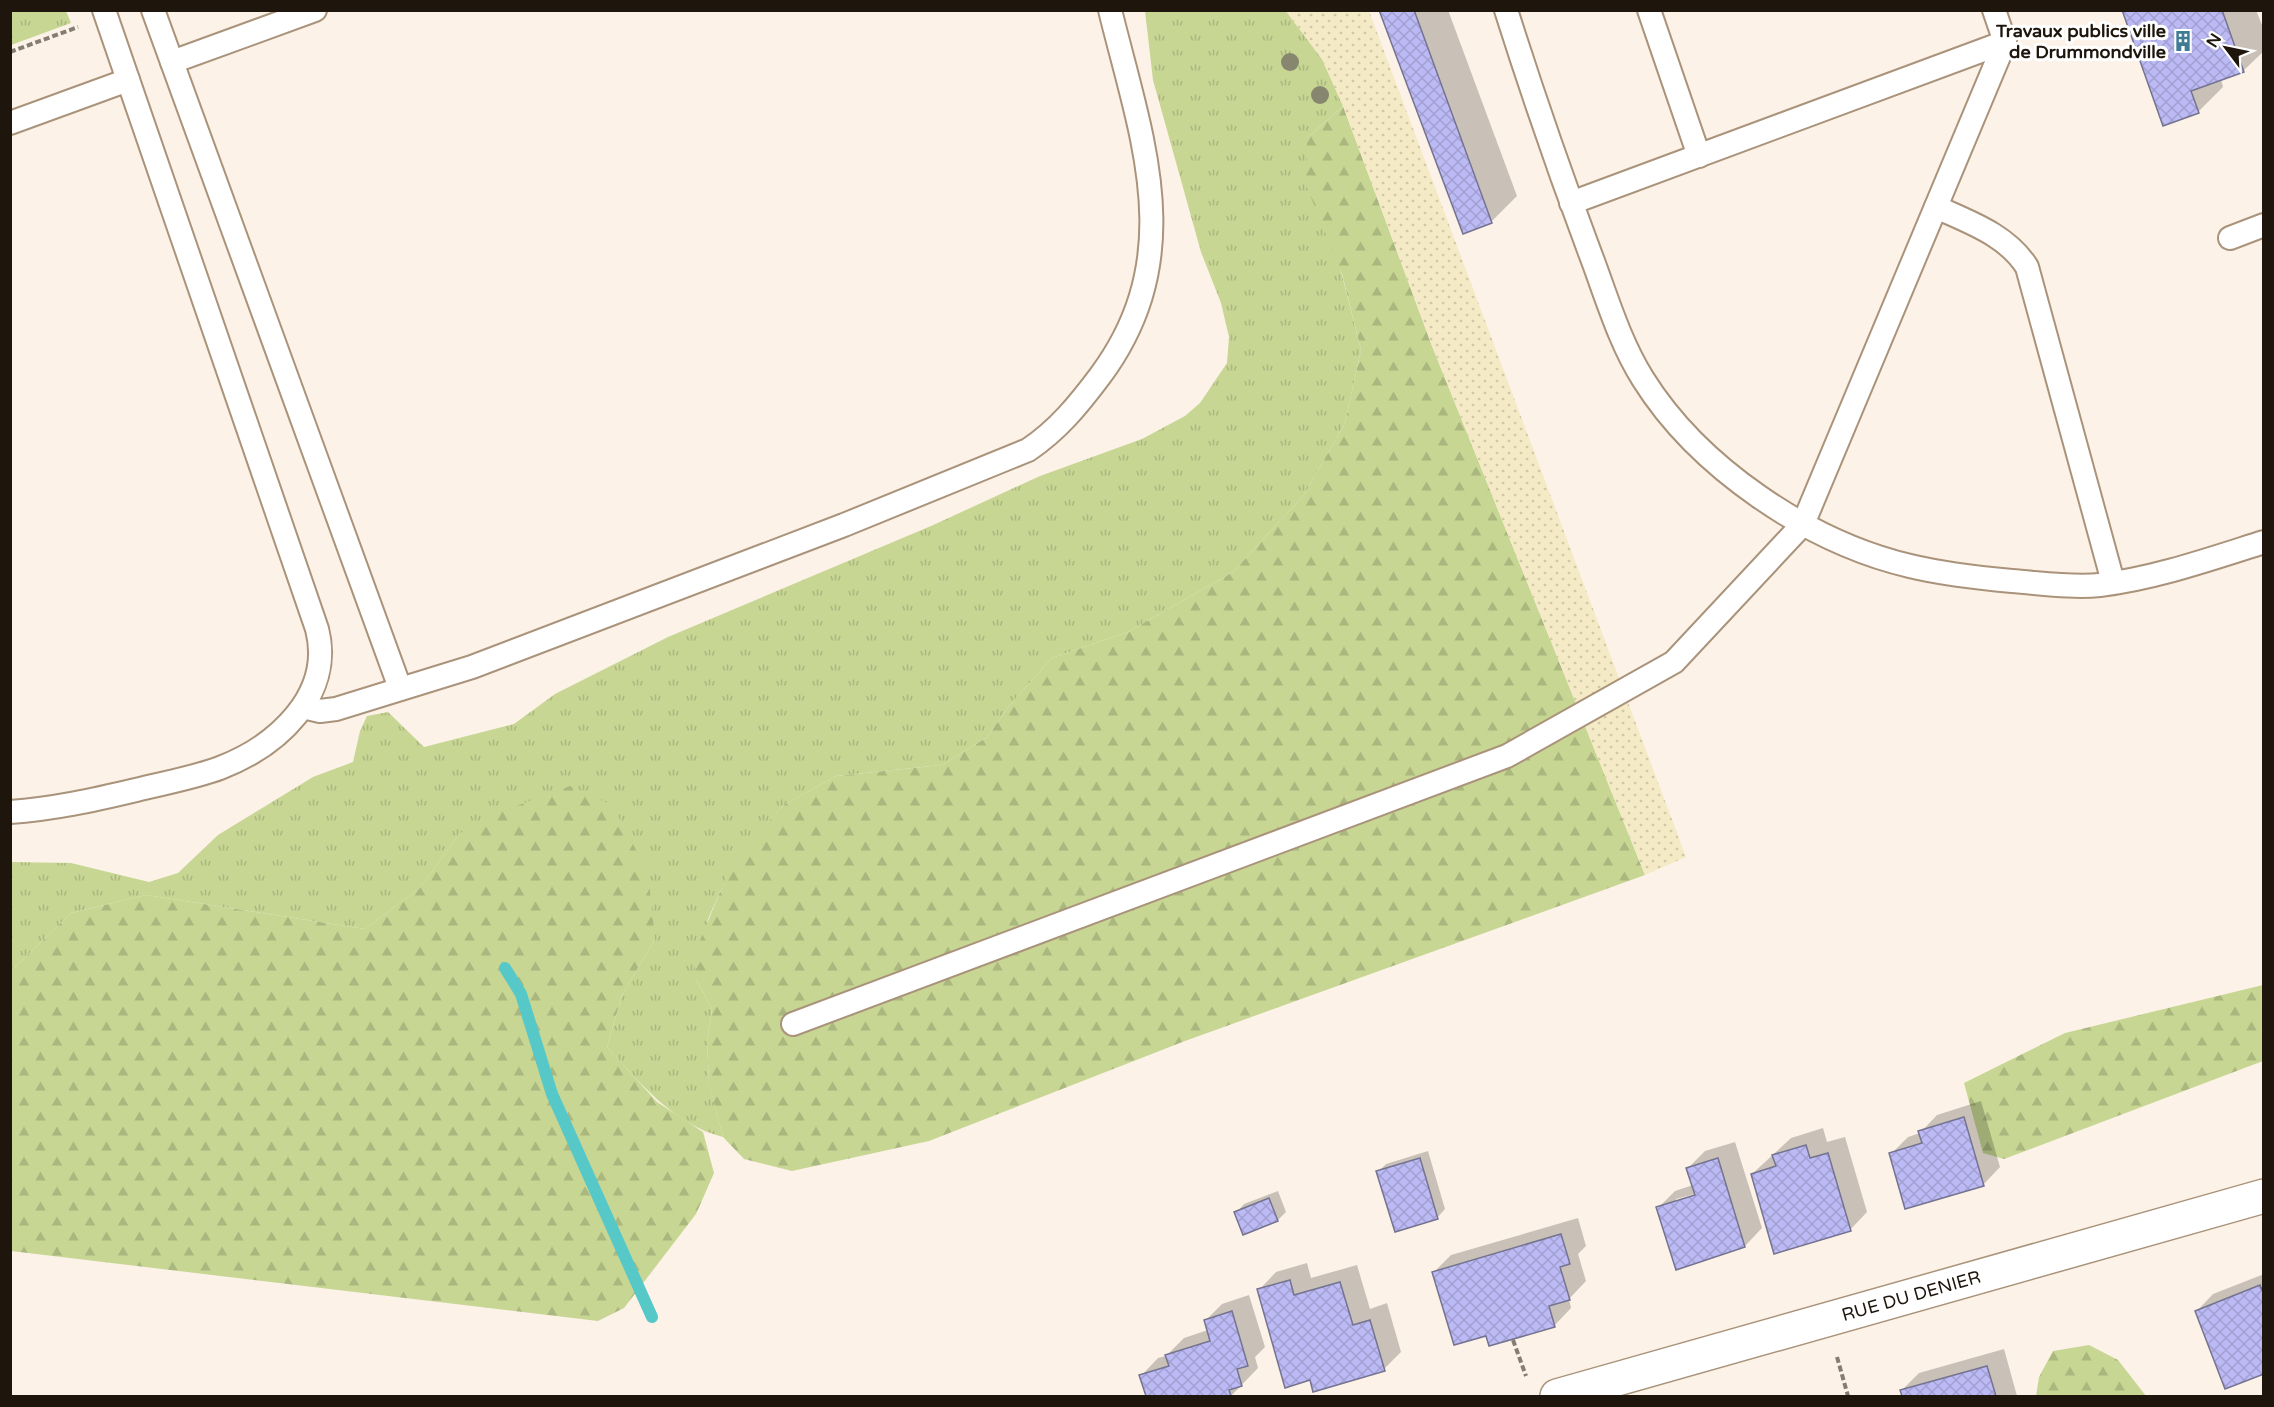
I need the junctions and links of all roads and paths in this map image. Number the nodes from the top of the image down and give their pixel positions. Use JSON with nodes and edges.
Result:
{"nodes":[{"id":1,"x":104,"y":10,"type":"edge"},
{"id":2,"x":153,"y":10,"type":"edge"},
{"id":3,"x":315,"y":10,"type":"edge"},
{"id":4,"x":1110,"y":10,"type":"edge"},
{"id":5,"x":1506,"y":10,"type":"edge"},
{"id":6,"x":1649,"y":10,"type":"edge"},
{"id":7,"x":1994,"y":10,"type":"edge"},
{"id":8,"x":73,"y":29,"type":"dead end"},
{"id":9,"x":2006,"y":42,"type":"junction"},
{"id":10,"x":10,"y":52,"type":"edge"},
{"id":11,"x":172,"y":62,"type":"junction"},
{"id":12,"x":128,"y":80,"type":"junction"},
{"id":13,"x":10,"y":123,"type":"edge"},
{"id":14,"x":1699,"y":156,"type":"junction"},
{"id":15,"x":1571,"y":203,"type":"junction"},
{"id":16,"x":1936,"y":207,"type":"junction"},
{"id":17,"x":2264,"y":225,"type":"edge"},
{"id":18,"x":2230,"y":238,"type":"dead end"},
{"id":19,"x":1803,"y":524,"type":"junction"},
{"id":20,"x":2264,"y":542,"type":"edge"},
{"id":21,"x":2112,"y":582,"type":"junction"},
{"id":22,"x":400,"y":688,"type":"junction"},
{"id":23,"x":303,"y":707,"type":"junction"},
{"id":24,"x":10,"y":812,"type":"edge"},
{"id":25,"x":793,"y":1024,"type":"dead end"},
{"id":26,"x":2264,"y":1196,"type":"edge"},
{"id":27,"x":1513,"y":1340,"type":"dead end"},
{"id":28,"x":1834,"y":1347,"type":"dead end"},
{"id":29,"x":1543,"y":1392,"type":"edge"},
{"id":30,"x":1848,"y":1396,"type":"edge"}],
"edges":[{"from":1,"to":12,"type":"lane"},
{"from":2,"to":11,"type":"lane"},
{"from":3,"to":11,"type":"lane"},
{"from":4,"to":22,"type":"lane"},
{"from":5,"to":15,"type":"lane"},
{"from":6,"to":14,"type":"lane"},
{"from":7,"to":9,"type":"lane"},
{"from":8,"to":10,"type":"path"},
{"from":9,"to":14,"type":"lane"},
{"from":9,"to":16,"type":"lane"},
{"from":11,"to":22,"type":"lane"},
{"from":12,"to":13,"type":"lane"},
{"from":12,"to":23,"type":"lane"},
{"from":14,"to":15,"type":"lane"},
{"from":15,"to":19,"type":"lane"},
{"from":16,"to":19,"type":"lane"},
{"from":16,"to":21,"type":"lane"},
{"from":17,"to":18,"type":"lane"},
{"from":19,"to":21,"type":"lane"},
{"from":19,"to":25,"type":"lane"},
{"from":20,"to":21,"type":"lane"},
{"from":22,"to":23,"type":"lane"},
{"from":23,"to":24,"type":"lane"},
{"from":26,"to":29,"type":"street","name":"RUE DU DENIER"},
{"from":27,"to":29,"type":"path"},
{"from":28,"to":30,"type":"path"}]}
